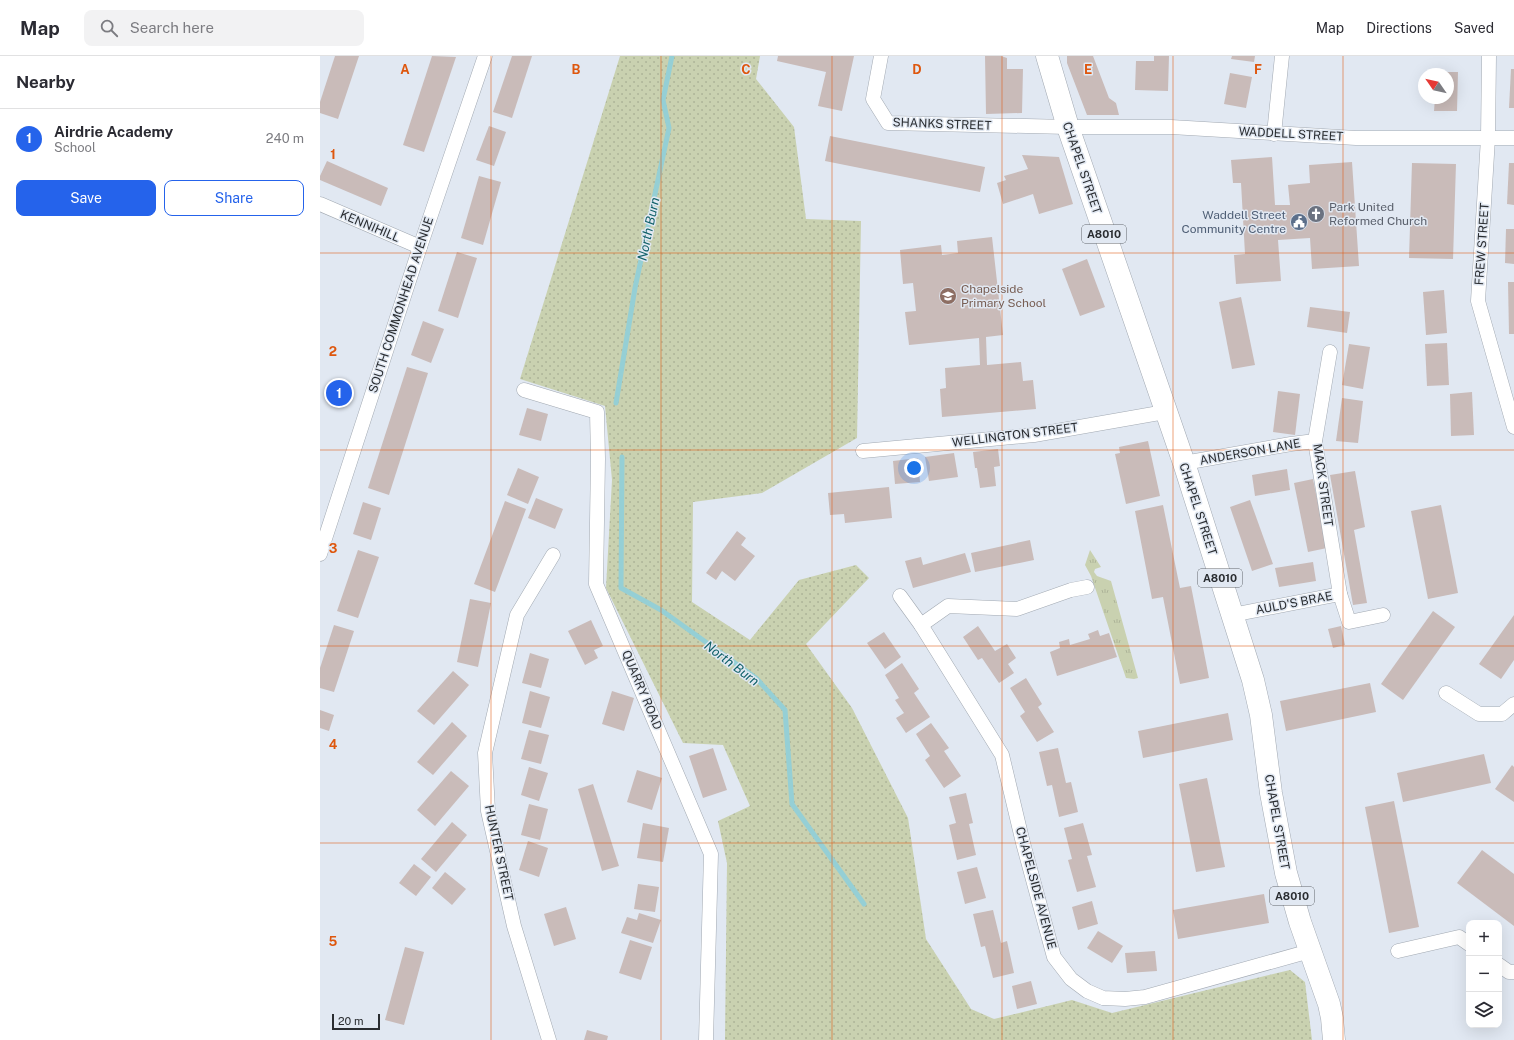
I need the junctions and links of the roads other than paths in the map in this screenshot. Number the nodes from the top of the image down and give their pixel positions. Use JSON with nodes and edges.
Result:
{"nodes":[{"id":1,"x":485,"y":56,"type":"edge"},
{"id":2,"x":881,"y":56,"type":"edge"},
{"id":3,"x":1047,"y":56,"type":"edge"},
{"id":4,"x":1282,"y":56,"type":"edge"},
{"id":5,"x":1489,"y":56,"type":"edge"},
{"id":6,"x":1068,"y":127,"type":"junction"},
{"id":7,"x":1274,"y":134,"type":"junction"},
{"id":8,"x":1488,"y":138,"type":"junction"},
{"id":9,"x":1514,"y":138,"type":"edge"},
{"id":10,"x":320,"y":204,"type":"edge"},
{"id":11,"x":420,"y":247,"type":"junction"},
{"id":12,"x":1330,"y":352,"type":"dead end"},
{"id":13,"x":524,"y":390,"type":"dead end"},
{"id":14,"x":1165,"y":412,"type":"junction"},
{"id":15,"x":1514,"y":427,"type":"edge"},
{"id":16,"x":1315,"y":442,"type":"junction"},
{"id":17,"x":863,"y":451,"type":"dead end"},
{"id":18,"x":1184,"y":463,"type":"junction"},
{"id":19,"x":320,"y":554,"type":"edge"},
{"id":20,"x":554,"y":555,"type":"dead end"},
{"id":21,"x":1087,"y":587,"type":"dead end"},
{"id":22,"x":1340,"y":594,"type":"junction"},
{"id":23,"x":900,"y":596,"type":"dead end"},
{"id":24,"x":1232,"y":615,"type":"junction"},
{"id":25,"x":1382,"y":615,"type":"dead end"},
{"id":26,"x":920,"y":625,"type":"junction"},
{"id":27,"x":1446,"y":693,"type":"dead end"},
{"id":28,"x":1514,"y":704,"type":"edge"},
{"id":29,"x":1466,"y":942,"type":"edge"},
{"id":30,"x":1310,"y":951,"type":"junction"},
{"id":31,"x":1398,"y":951,"type":"dead end"},
{"id":32,"x":1502,"y":967,"type":"edge"},
{"id":33,"x":1514,"y":972,"type":"edge"},
{"id":34,"x":549,"y":1040,"type":"edge"},
{"id":35,"x":706,"y":1040,"type":"edge"},
{"id":36,"x":1334,"y":1040,"type":"edge"}],
"edges":[{"from":1,"to":11,"type":"street","name":"SOUTH COMMONHEAD AVENUE"},
{"from":2,"to":6,"type":"street","name":"SHANKS STREET"},
{"from":3,"to":6,"type":"main road","name":"CHAPEL STREET","number":"A8010"},
{"from":4,"to":7,"type":"street"},
{"from":5,"to":8,"type":"street","name":"FREW STREET"},
{"from":6,"to":7,"type":"street","name":"WADDELL STREET"},
{"from":6,"to":14,"type":"main road","name":"CHAPEL STREET","number":"A8010"},
{"from":7,"to":8,"type":"street","name":"WADDELL STREET"},
{"from":8,"to":9,"type":"street","name":"WADDELL STREET"},
{"from":8,"to":15,"type":"street","name":"FREW STREET"},
{"from":10,"to":11,"type":"street","name":"KENNIHILL"},
{"from":11,"to":19,"type":"street","name":"SOUTH COMMONHEAD AVENUE"},
{"from":12,"to":16,"type":"street","name":"MACK STREET"},
{"from":13,"to":35,"type":"street","name":"QUARRY ROAD"},
{"from":14,"to":17,"type":"street","name":"WELLINGTON STREET"},
{"from":14,"to":18,"type":"main road","name":"CHAPEL STREET","number":"A8010"},
{"from":16,"to":18,"type":"street","name":"ANDERSON LANE"},
{"from":16,"to":22,"type":"street","name":"MACK STREET"},
{"from":18,"to":24,"type":"main road","name":"CHAPEL STREET","number":"A8010"},
{"from":20,"to":34,"type":"street","name":"HUNTER STREET"},
{"from":21,"to":26,"type":"street"},
{"from":22,"to":24,"type":"street","name":"AULD'S BRAE"},
{"from":22,"to":25,"type":"street","name":"AULD'S BRAE"},
{"from":23,"to":26,"type":"street","name":"CHAPELSIDE AVENUE"},
{"from":24,"to":30,"type":"main road","name":"CHAPEL STREET","number":"A8010"},
{"from":26,"to":30,"type":"street","name":"CHAPELSIDE AVENUE"},
{"from":27,"to":28,"type":"street"},
{"from":29,"to":31,"type":"street"},
{"from":30,"to":36,"type":"main road","name":"CHAPEL STREET","number":"A8010"},
{"from":32,"to":33,"type":"street"}]}
